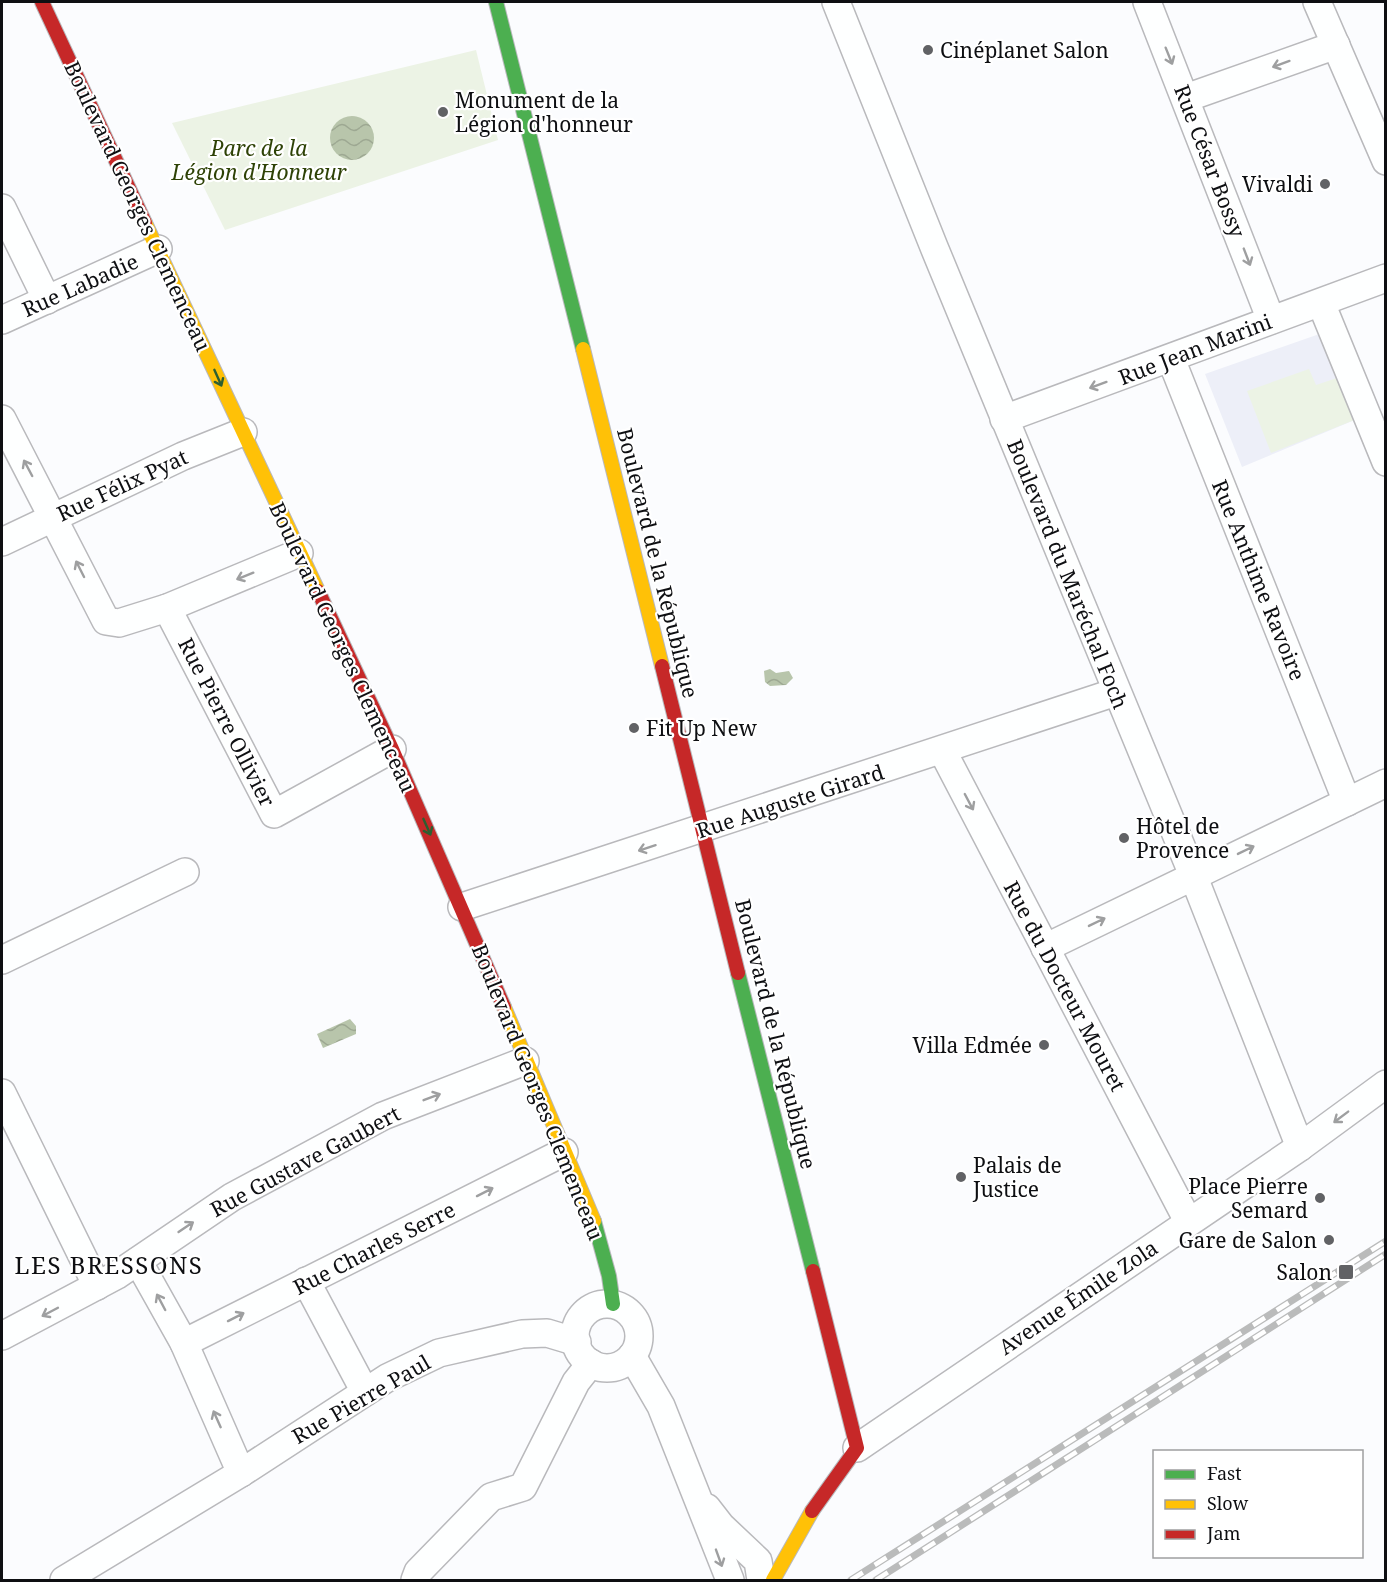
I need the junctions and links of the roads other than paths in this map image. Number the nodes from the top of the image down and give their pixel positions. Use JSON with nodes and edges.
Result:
{"nodes":[{"id":1,"x":42,"y":2,"type":"edge"},
{"id":2,"x":496,"y":2,"type":"edge"},
{"id":3,"x":836,"y":2,"type":"edge"},
{"id":4,"x":1147,"y":2,"type":"edge"},
{"id":5,"x":1317,"y":2,"type":"edge"},
{"id":6,"x":1336,"y":45,"type":"junction"},
{"id":7,"x":1186,"y":98,"type":"junction"},
{"id":8,"x":1386,"y":161,"type":"edge"},
{"id":9,"x":2,"y":208,"type":"edge"},
{"id":10,"x":158,"y":249,"type":"junction"},
{"id":11,"x":1386,"y":278,"type":"edge"},
{"id":12,"x":47,"y":300,"type":"junction"},
{"id":13,"x":1321,"y":303,"type":"junction"},
{"id":14,"x":2,"y":320,"type":"edge"},
{"id":15,"x":1271,"y":320,"type":"junction"},
{"id":16,"x":1171,"y":359,"type":"junction"},
{"id":17,"x":2,"y":419,"type":"edge"},
{"id":18,"x":1004,"y":419,"type":"junction"},
{"id":19,"x":243,"y":432,"type":"junction"},
{"id":20,"x":1386,"y":462,"type":"edge"},
{"id":21,"x":54,"y":518,"type":"junction"},
{"id":22,"x":2,"y":542,"type":"edge"},
{"id":23,"x":299,"y":553,"type":"junction"},
{"id":24,"x":167,"y":608,"type":"junction"},
{"id":25,"x":1116,"y":692,"type":"junction"},
{"id":26,"x":392,"y":749,"type":"junction"},
{"id":27,"x":942,"y":750,"type":"junction"},
{"id":28,"x":1386,"y":783,"type":"edge"},
{"id":29,"x":1347,"y":802,"type":"junction"},
{"id":30,"x":703,"y":830,"type":"junction"},
{"id":31,"x":184,"y":872,"type":"dead end"},
{"id":32,"x":1193,"y":875,"type":"junction"},
{"id":33,"x":462,"y":907,"type":"junction"},
{"id":34,"x":1045,"y":948,"type":"junction"},
{"id":35,"x":2,"y":960,"type":"edge"},
{"id":36,"x":525,"y":1062,"type":"junction"},
{"id":37,"x":1386,"y":1084,"type":"edge"},
{"id":38,"x":2,"y":1093,"type":"edge"},
{"id":39,"x":1300,"y":1147,"type":"junction"},
{"id":40,"x":564,"y":1152,"type":"junction"},
{"id":41,"x":1188,"y":1221,"type":"junction"},
{"id":42,"x":138,"y":1261,"type":"junction"},
{"id":43,"x":306,"y":1281,"type":"junction"},
{"id":44,"x":97,"y":1286,"type":"junction"},
{"id":45,"x":613,"y":1304,"type":"junction"},
{"id":46,"x":2,"y":1336,"type":"edge"},
{"id":47,"x":583,"y":1341,"type":"junction"},
{"id":48,"x":183,"y":1343,"type":"junction"},
{"id":49,"x":636,"y":1346,"type":"junction"},
{"id":50,"x":365,"y":1392,"type":"junction"},
{"id":51,"x":857,"y":1448,"type":"junction"},
{"id":52,"x":241,"y":1473,"type":"junction"},
{"id":53,"x":697,"y":1495,"type":"junction"},
{"id":54,"x":802,"y":1524,"type":"junction"},
{"id":55,"x":761,"y":1576,"type":"edge"},
{"id":56,"x":64,"y":1581,"type":"edge"},
{"id":57,"x":415,"y":1581,"type":"edge"},
{"id":58,"x":730,"y":1581,"type":"edge"}],
"edges":[{"from":1,"to":10,"type":"main road","name":"Boulevard Georges Clemenceau"},
{"from":2,"to":30,"type":"main road","name":"Boulevard de la République"},
{"from":3,"to":18,"type":"street","name":"Boulevard du Maréchal Foch"},
{"from":4,"to":7,"type":"street","name":"Rue César Bossy","one_way":true},
{"from":5,"to":6,"type":"street"},
{"from":6,"to":7,"type":"street","one_way":true},
{"from":6,"to":8,"type":"street"},
{"from":7,"to":15,"type":"street","name":"Rue César Bossy","one_way":true},
{"from":9,"to":12,"type":"street"},
{"from":10,"to":12,"type":"street","name":"Rue Labadie"},
{"from":10,"to":19,"type":"main road","name":"Boulevard Georges Clemenceau","one_way":true},
{"from":11,"to":13,"type":"street","name":"Rue Jean Marini"},
{"from":12,"to":14,"type":"street","name":"Rue Labadie"},
{"from":13,"to":15,"type":"street","name":"Rue Jean Marini"},
{"from":13,"to":20,"type":"street"},
{"from":15,"to":16,"type":"street","name":"Rue Jean Marini"},
{"from":16,"to":18,"type":"street","name":"Rue Jean Marini","one_way":true},
{"from":16,"to":29,"type":"street","name":"Rue Anthime Ravoire"},
{"from":21,"to":17,"type":"street","one_way":true},
{"from":18,"to":25,"type":"street","name":"Boulevard du Maréchal Foch"},
{"from":19,"to":21,"type":"street","name":"Rue Félix Pyat"},
{"from":19,"to":23,"type":"main road","name":"Boulevard Georges Clemenceau"},
{"from":21,"to":22,"type":"street","name":"Rue Félix Pyat"},
{"from":24,"to":21,"type":"street","one_way":true},
{"from":23,"to":24,"type":"street","one_way":true},
{"from":23,"to":26,"type":"main road","name":"Boulevard Georges Clemenceau"},
{"from":24,"to":26,"type":"street","name":"Rue Pierre Ollivier"},
{"from":25,"to":27,"type":"street","name":"Rue Auguste Girard"},
{"from":25,"to":32,"type":"street","name":"Boulevard du Maréchal Foch"},
{"from":26,"to":33,"type":"main road","name":"Boulevard Georges Clemenceau","one_way":true},
{"from":27,"to":30,"type":"street","name":"Rue Auguste Girard"},
{"from":27,"to":34,"type":"street","name":"Rue du Docteur Mouret","one_way":true},
{"from":28,"to":29,"type":"street"},
{"from":32,"to":29,"type":"street","one_way":true},
{"from":30,"to":33,"type":"street","name":"Rue Auguste Girard","one_way":true},
{"from":30,"to":51,"type":"main road","name":"Boulevard de la République"},
{"from":31,"to":35,"type":"street"},
{"from":34,"to":32,"type":"street","one_way":true},
{"from":32,"to":39,"type":"street","name":"Boulevard du Maréchal Foch"},
{"from":33,"to":36,"type":"main road","name":"Boulevard Georges Clemenceau"},
{"from":34,"to":41,"type":"street","name":"Rue du Docteur Mouret"},
{"from":36,"to":40,"type":"main road","name":"Boulevard Georges Clemenceau"},
{"from":42,"to":36,"type":"street","name":"Rue Gustave Gaubert","one_way":true},
{"from":37,"to":39,"type":"street","name":"Avenue Émile Zola","one_way":true},
{"from":38,"to":44,"type":"street"},
{"from":39,"to":41,"type":"street","name":"Avenue Émile Zola"},
{"from":43,"to":40,"type":"street","name":"Rue Charles Serre","one_way":true},
{"from":40,"to":45,"type":"main road","name":"Boulevard Georges Clemenceau"},
{"from":41,"to":51,"type":"street","name":"Avenue Émile Zola"},
{"from":42,"to":44,"type":"street","name":"Rue Gustave Gaubert"},
{"from":48,"to":42,"type":"street","one_way":true},
{"from":48,"to":43,"type":"street","name":"Rue Charles Serre","one_way":true},
{"from":43,"to":50,"type":"street"},
{"from":44,"to":46,"type":"street","name":"Rue Gustave Gaubert","one_way":true},
{"from":45,"to":47,"type":"street"},
{"from":45,"to":49,"type":"street"},
{"from":47,"to":49,"type":"street"},
{"from":47,"to":50,"type":"street","name":"Rue Pierre Paul"},
{"from":47,"to":57,"type":"street"},
{"from":52,"to":48,"type":"street","one_way":true},
{"from":49,"to":53,"type":"street"},
{"from":50,"to":52,"type":"street","name":"Rue Pierre Paul"},
{"from":51,"to":54,"type":"main road"},
{"from":52,"to":56,"type":"street","name":"Rue Pierre Paul"},
{"from":53,"to":55,"type":"street"},
{"from":53,"to":58,"type":"street","one_way":true},
{"from":54,"to":55,"type":"main road"},
{"from":54,"to":55,"type":"main road"}]}
